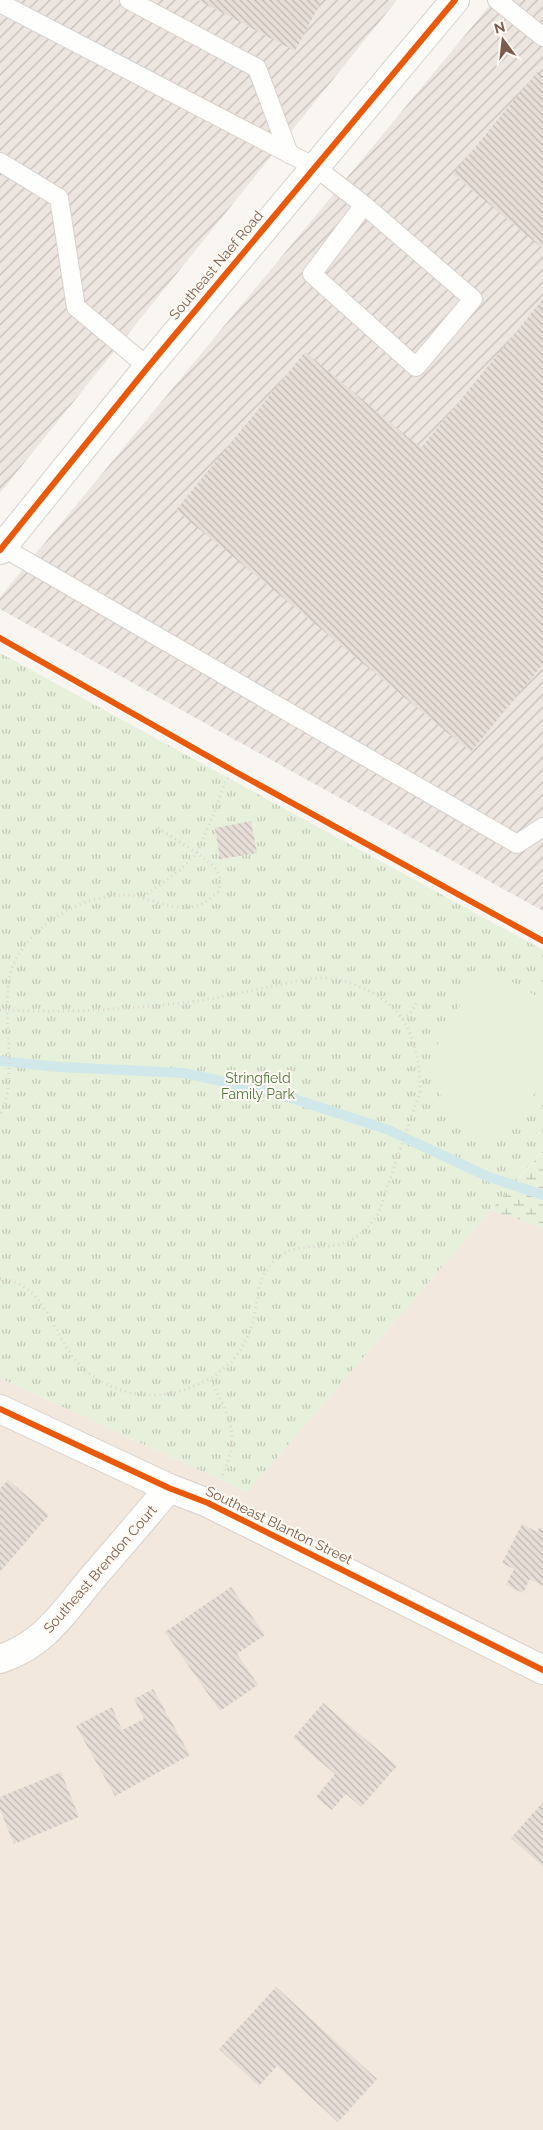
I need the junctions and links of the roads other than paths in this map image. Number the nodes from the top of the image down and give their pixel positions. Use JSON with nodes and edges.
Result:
{"nodes":[{"id":1,"x":130,"y":0,"type":"edge"},
{"id":2,"x":456,"y":0,"type":"edge"},
{"id":3,"x":497,"y":0,"type":"edge"},
{"id":4,"x":0,"y":2,"type":"edge"},
{"id":5,"x":543,"y":38,"type":"edge"},
{"id":6,"x":289,"y":154,"type":"junction"},
{"id":7,"x":0,"y":162,"type":"edge"},
{"id":8,"x":315,"y":168,"type":"junction"},
{"id":9,"x":364,"y":205,"type":"junction"},
{"id":10,"x":148,"y":366,"type":"junction"},
{"id":11,"x":1,"y":549,"type":"edge"},
{"id":12,"x":543,"y":827,"type":"edge"},
{"id":13,"x":0,"y":1409,"type":"edge"},
{"id":14,"x":170,"y":1488,"type":"junction"},
{"id":15,"x":0,"y":1659,"type":"edge"},
{"id":16,"x":543,"y":1670,"type":"edge"}],
"edges":[{"from":1,"to":6,"type":"lane"},
{"from":2,"to":8,"type":"street","name":"Southeast Naef Road"},
{"from":3,"to":5,"type":"lane"},
{"from":4,"to":6,"type":"lane"},
{"from":6,"to":8,"type":"lane"},
{"from":7,"to":10,"type":"lane"},
{"from":8,"to":9,"type":"lane"},
{"from":8,"to":10,"type":"street","name":"Southeast Naef Road"},
{"from":9,"to":9,"type":"lane"},
{"from":10,"to":11,"type":"street","name":"Southeast Naef Road"},
{"from":11,"to":12,"type":"lane"},
{"from":13,"to":14,"type":"street","name":"Southeast Blanton Street"},
{"from":14,"to":15,"type":"street","name":"Southeast Brendon Court"},
{"from":14,"to":16,"type":"street","name":"Southeast Blanton Street"}]}
